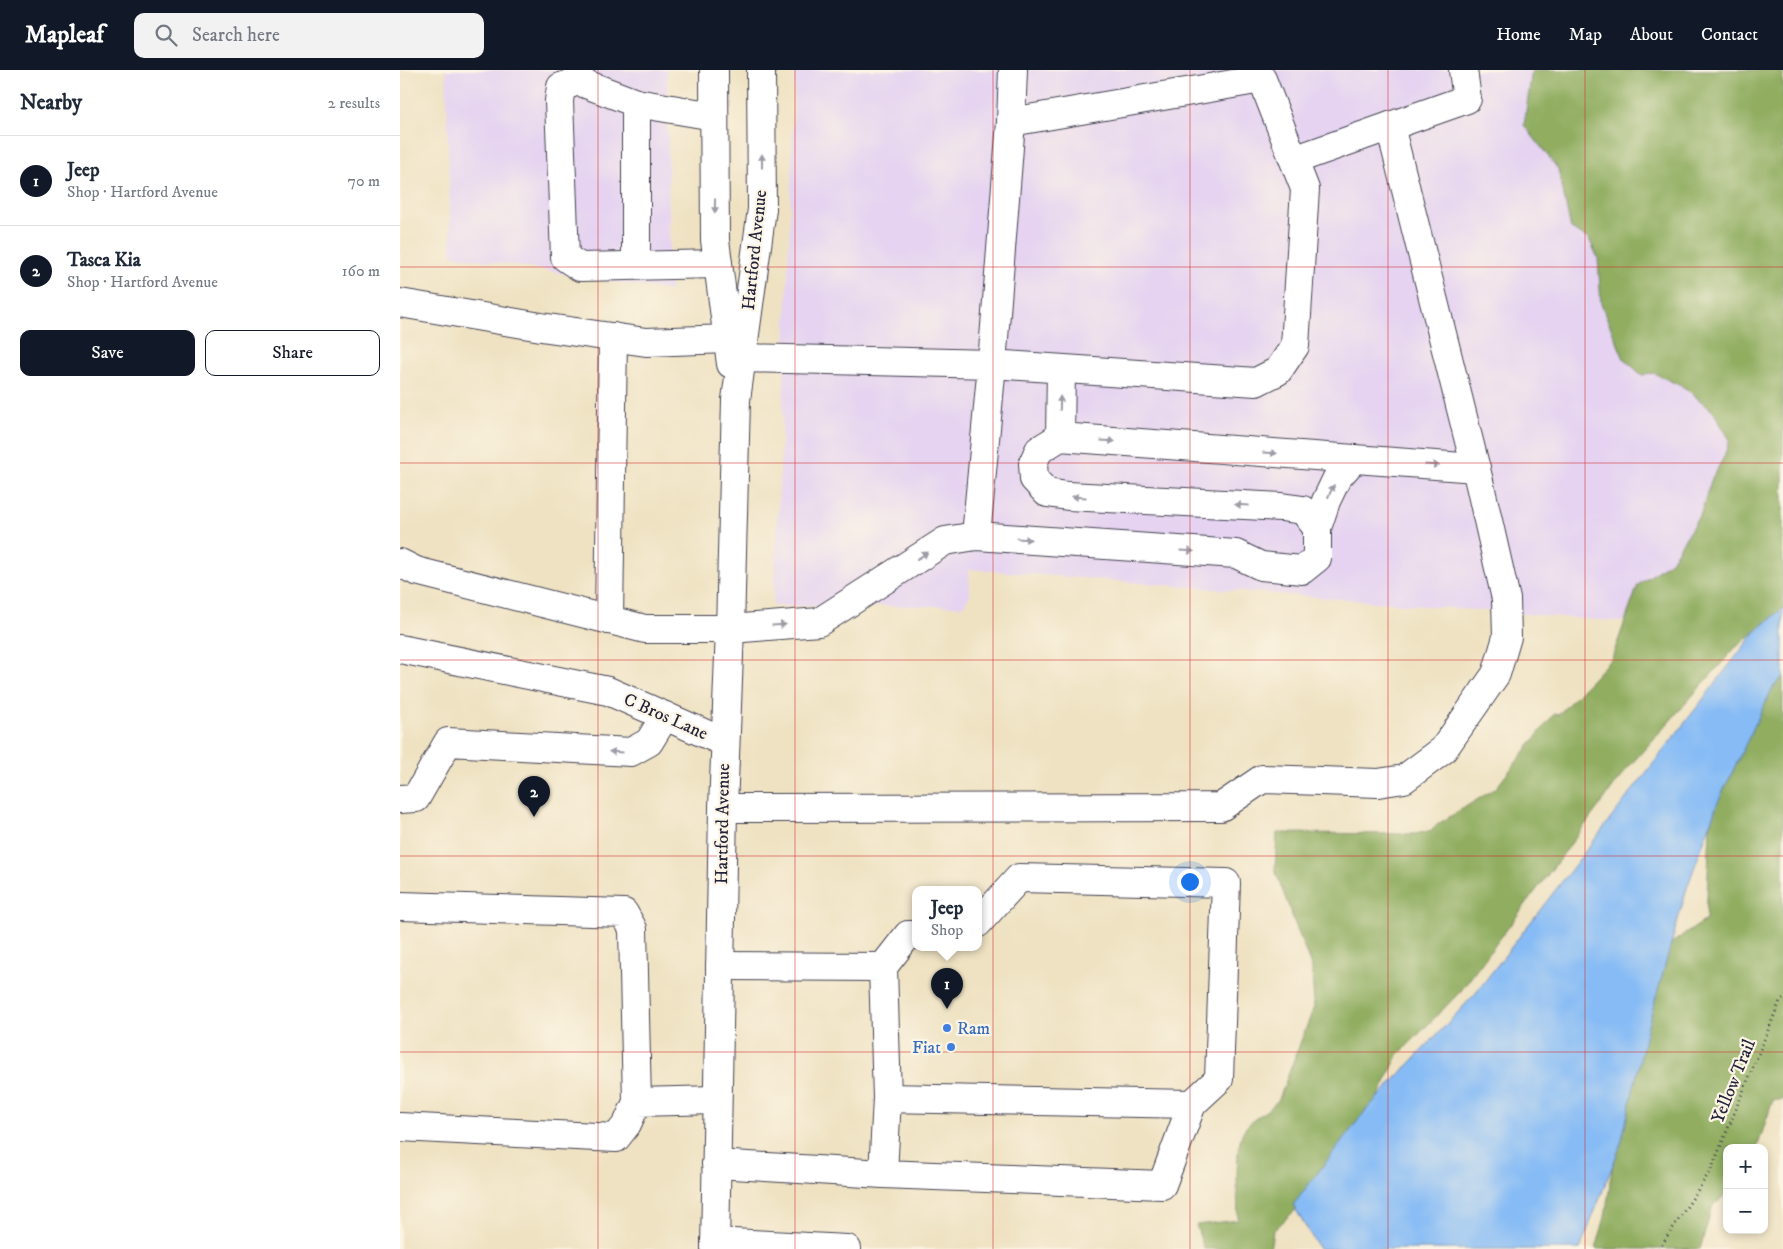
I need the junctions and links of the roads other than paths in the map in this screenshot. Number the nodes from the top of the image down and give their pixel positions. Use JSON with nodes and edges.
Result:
{"nodes":[{"id":1,"x":714,"y":70,"type":"edge"},
{"id":2,"x":761,"y":70,"type":"edge"},
{"id":3,"x":1013,"y":70,"type":"edge"},
{"id":4,"x":1463,"y":70,"type":"edge"},
{"id":5,"x":636,"y":103,"type":"junction"},
{"id":6,"x":714,"y":116,"type":"junction"},
{"id":7,"x":1011,"y":122,"type":"junction"},
{"id":8,"x":1390,"y":126,"type":"junction"},
{"id":9,"x":1294,"y":160,"type":"junction"},
{"id":10,"x":718,"y":264,"type":"junction"},
{"id":11,"x":636,"y":266,"type":"junction"},
{"id":12,"x":400,"y":303,"type":"edge"},
{"id":13,"x":614,"y":337,"type":"junction"},
{"id":14,"x":734,"y":348,"type":"junction"},
{"id":15,"x":992,"y":364,"type":"junction"},
{"id":16,"x":1061,"y":369,"type":"junction"},
{"id":17,"x":1060,"y":437,"type":"junction"},
{"id":18,"x":1354,"y":459,"type":"junction"},
{"id":19,"x":1476,"y":468,"type":"junction"},
{"id":20,"x":1317,"y":528,"type":"junction"},
{"id":21,"x":976,"y":536,"type":"junction"},
{"id":22,"x":400,"y":563,"type":"edge"},
{"id":23,"x":609,"y":620,"type":"junction"},
{"id":24,"x":730,"y":629,"type":"junction"},
{"id":25,"x":400,"y":649,"type":"edge"},
{"id":26,"x":665,"y":716,"type":"junction"},
{"id":27,"x":724,"y":742,"type":"junction"},
{"id":28,"x":400,"y":799,"type":"edge"},
{"id":29,"x":722,"y":808,"type":"junction"},
{"id":30,"x":400,"y":906,"type":"edge"},
{"id":31,"x":982,"y":919,"type":"edge"},
{"id":32,"x":912,"y":935,"type":"edge"},
{"id":33,"x":720,"y":966,"type":"junction"},
{"id":34,"x":883,"y":967,"type":"junction"},
{"id":35,"x":888,"y":1098,"type":"junction"},
{"id":36,"x":718,"y":1100,"type":"junction"},
{"id":37,"x":637,"y":1102,"type":"junction"},
{"id":38,"x":1192,"y":1104,"type":"junction"},
{"id":39,"x":400,"y":1127,"type":"edge"},
{"id":40,"x":716,"y":1164,"type":"junction"},
{"id":41,"x":883,"y":1174,"type":"junction"},
{"id":42,"x":715,"y":1246,"type":"edge"},
{"id":43,"x":792,"y":1248,"type":"edge"},
{"id":44,"x":848,"y":1249,"type":"edge"}],
"edges":[{"from":1,"to":6,"type":"main road","name":"Hartford Avenue"},
{"from":14,"to":2,"type":"main road","name":"Hartford Avenue","one_way":true},
{"from":3,"to":7,"type":"main road"},
{"from":4,"to":8,"type":"main road"},
{"from":5,"to":6,"type":"main road"},
{"from":5,"to":11,"type":"main road"},
{"from":5,"to":11,"type":"main road"},
{"from":6,"to":10,"type":"main road","name":"Hartford Avenue","one_way":true},
{"from":7,"to":9,"type":"main road"},
{"from":7,"to":15,"type":"main road"},
{"from":8,"to":9,"type":"main road"},
{"from":8,"to":19,"type":"main road"},
{"from":9,"to":16,"type":"main road"},
{"from":10,"to":11,"type":"main road"},
{"from":10,"to":14,"type":"main road","name":"Hartford Avenue"},
{"from":12,"to":13,"type":"main road"},
{"from":13,"to":14,"type":"main road"},
{"from":13,"to":23,"type":"main road"},
{"from":14,"to":15,"type":"main road"},
{"from":14,"to":24,"type":"main road","name":"Hartford Avenue"},
{"from":15,"to":16,"type":"main road"},
{"from":15,"to":21,"type":"main road"},
{"from":17,"to":16,"type":"main road","one_way":true},
{"from":17,"to":18,"type":"main road","one_way":true},
{"from":20,"to":17,"type":"main road","one_way":true},
{"from":18,"to":19,"type":"main road","one_way":true},
{"from":20,"to":18,"type":"main road","one_way":true},
{"from":19,"to":29,"type":"main road"},
{"from":21,"to":20,"type":"main road","one_way":true},
{"from":24,"to":21,"type":"main road","one_way":true},
{"from":22,"to":23,"type":"main road"},
{"from":23,"to":24,"type":"main road"},
{"from":24,"to":27,"type":"main road","name":"Hartford Avenue"},
{"from":25,"to":26,"type":"main road","name":"C Bros Lane"},
{"from":26,"to":27,"type":"main road","name":"C Bros Lane"},
{"from":26,"to":28,"type":"main road","one_way":true},
{"from":27,"to":29,"type":"main road","name":"Hartford Avenue"},
{"from":29,"to":33,"type":"main road","name":"Hartford Avenue"},
{"from":30,"to":37,"type":"main road"},
{"from":31,"to":38,"type":"main road"},
{"from":32,"to":34,"type":"main road"},
{"from":33,"to":34,"type":"main road"},
{"from":33,"to":36,"type":"main road","name":"Hartford Avenue"},
{"from":34,"to":35,"type":"main road"},
{"from":35,"to":38,"type":"main road"},
{"from":35,"to":41,"type":"main road"},
{"from":36,"to":37,"type":"main road"},
{"from":36,"to":40,"type":"main road","name":"Hartford Avenue"},
{"from":37,"to":39,"type":"main road"},
{"from":38,"to":41,"type":"main road"},
{"from":40,"to":41,"type":"main road"},
{"from":40,"to":42,"type":"main road","name":"Hartford Avenue"},
{"from":42,"to":43,"type":"main road"},
{"from":43,"to":44,"type":"main road"}]}
